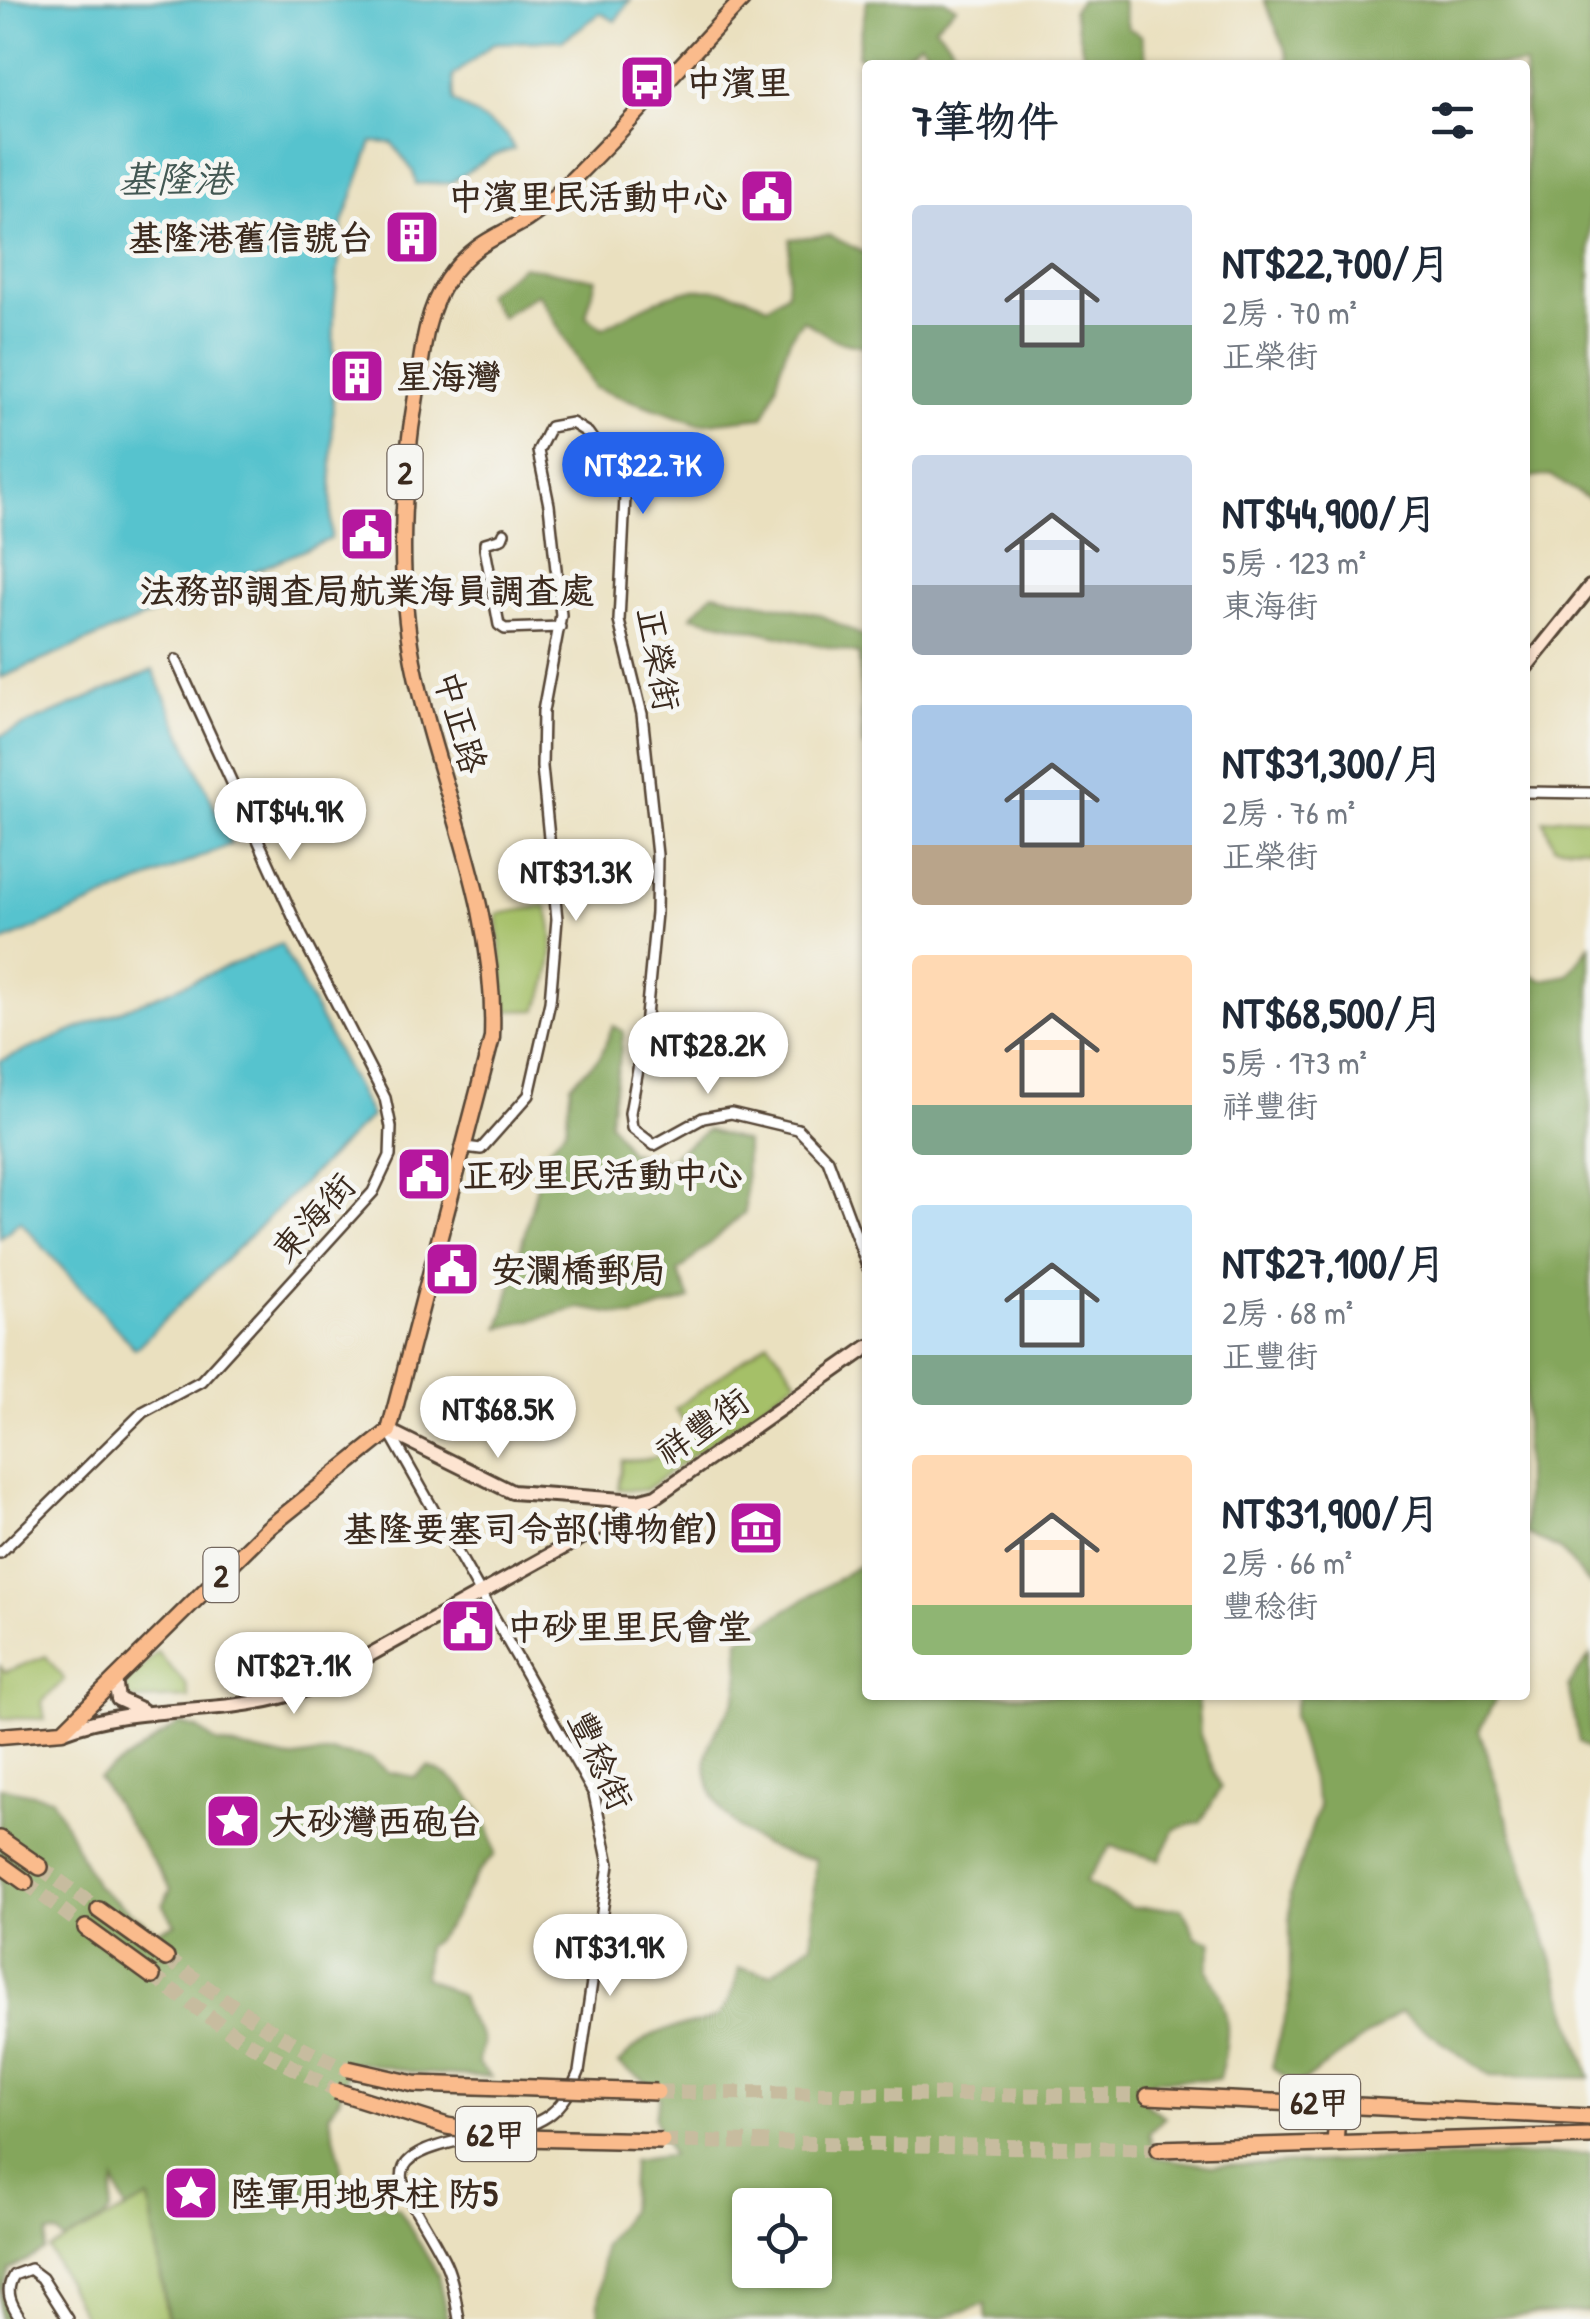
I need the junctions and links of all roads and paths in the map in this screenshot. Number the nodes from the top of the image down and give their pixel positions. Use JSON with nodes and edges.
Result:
{"nodes":[{"id":1,"x":742,"y":0,"type":"edge"},
{"id":2,"x":504,"y":533,"type":"dead end"},
{"id":3,"x":1590,"y":587,"type":"edge"},
{"id":4,"x":560,"y":627,"type":"junction"},
{"id":5,"x":176,"y":660,"type":"dead end"},
{"id":6,"x":1530,"y":662,"type":"edge"},
{"id":7,"x":1530,"y":792,"type":"edge"},
{"id":8,"x":1590,"y":793,"type":"edge"},
{"id":9,"x":465,"y":1147,"type":"junction"},
{"id":10,"x":862,"y":1252,"type":"edge"},
{"id":11,"x":862,"y":1351,"type":"edge"},
{"id":12,"x":389,"y":1431,"type":"junction"},
{"id":13,"x":656,"y":1496,"type":"junction"},
{"id":14,"x":604,"y":1502,"type":"junction"},
{"id":15,"x":606,"y":1526,"type":"junction"},
{"id":16,"x":0,"y":1553,"type":"edge"},
{"id":17,"x":483,"y":1591,"type":"junction"},
{"id":18,"x":115,"y":1679,"type":"junction"},
{"id":19,"x":150,"y":1712,"type":"junction"},
{"id":20,"x":64,"y":1730,"type":"junction"},
{"id":21,"x":0,"y":1736,"type":"edge"},
{"id":22,"x":0,"y":1840,"type":"edge"},
{"id":23,"x":0,"y":1864,"type":"edge"},
{"id":24,"x":40,"y":1868,"type":"tunnel mouth"},
{"id":25,"x":25,"y":1882,"type":"tunnel mouth"},
{"id":26,"x":99,"y":1910,"type":"tunnel mouth"},
{"id":27,"x":86,"y":1928,"type":"tunnel mouth"},
{"id":28,"x":166,"y":1958,"type":"tunnel mouth"},
{"id":29,"x":152,"y":1976,"type":"tunnel mouth"},
{"id":30,"x":348,"y":2069,"type":"tunnel mouth"},
{"id":31,"x":336,"y":2091,"type":"tunnel mouth"},
{"id":32,"x":658,"y":2092,"type":"tunnel mouth"},
{"id":33,"x":1148,"y":2096,"type":"tunnel mouth"},
{"id":34,"x":1338,"y":2104,"type":"junction"},
{"id":35,"x":1590,"y":2116,"type":"edge"},
{"id":36,"x":1590,"y":2136,"type":"edge"},
{"id":37,"x":662,"y":2141,"type":"tunnel mouth"},
{"id":38,"x":1335,"y":2143,"type":"junction"},
{"id":39,"x":1159,"y":2149,"type":"tunnel mouth"},
{"id":40,"x":21,"y":2319,"type":"edge"},
{"id":41,"x":68,"y":2319,"type":"edge"},
{"id":42,"x":459,"y":2319,"type":"edge"}],
"edges":[{"from":1,"to":9,"type":"main road","name":"中正路","number":"2"},
{"from":2,"to":4,"type":"street"},
{"from":3,"to":6,"type":"street"},
{"from":4,"to":9,"type":"street","name":"正榮街"},
{"from":4,"to":10,"type":"street","name":"正榮街"},
{"from":5,"to":16,"type":"street","name":"東海街"},
{"from":7,"to":8,"type":"street"},
{"from":9,"to":12,"type":"main road","name":"中正路","number":"2"},
{"from":11,"to":13,"type":"street","name":"祥豐街"},
{"from":12,"to":14,"type":"street","name":"祥豐街"},
{"from":12,"to":17,"type":"street","name":"豐稔街"},
{"from":12,"to":18,"type":"main road","number":"2"},
{"from":13,"to":14,"type":"street","name":"祥豐街"},
{"from":13,"to":15,"type":"street"},
{"from":14,"to":15,"type":"street"},
{"from":15,"to":17,"type":"street"},
{"from":17,"to":19,"type":"street"},
{"from":17,"to":42,"type":"street","name":"豐稔街"},
{"from":18,"to":19,"type":"street"},
{"from":18,"to":20,"type":"main road","number":"2"},
{"from":19,"to":20,"type":"street"},
{"from":20,"to":21,"type":"main road"},
{"from":22,"to":24,"type":"highway"},
{"from":23,"to":25,"type":"highway"},
{"from":26,"to":28,"type":"highway"},
{"from":27,"to":29,"type":"highway"},
{"from":30,"to":32,"type":"highway","number":"62甲","bridge":true},
{"from":31,"to":37,"type":"highway","number":"62甲","bridge":true},
{"from":33,"to":34,"type":"highway","number":"62甲"},
{"from":34,"to":35,"type":"highway","number":"62甲"},
{"from":34,"to":38,"type":"highway"},
{"from":36,"to":38,"type":"highway","number":"62甲"},
{"from":38,"to":39,"type":"highway","number":"62甲"},
{"from":40,"to":41,"type":"street"}]}
